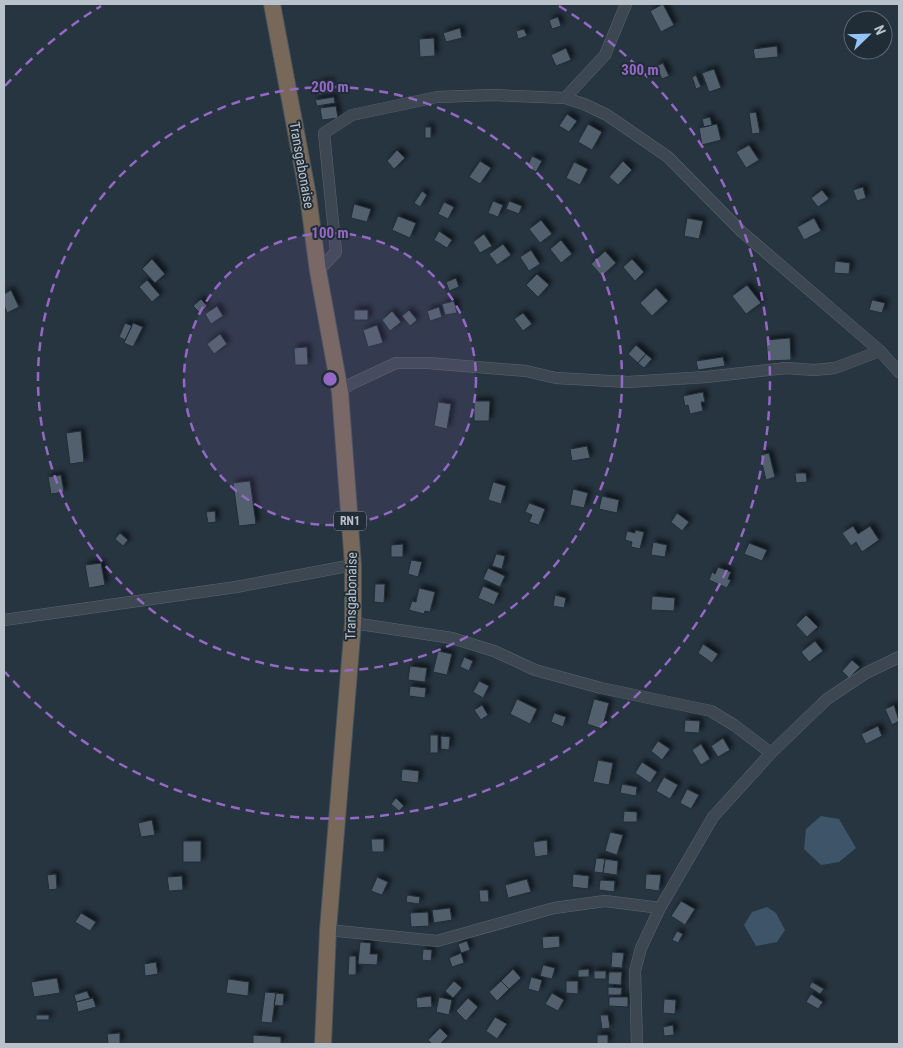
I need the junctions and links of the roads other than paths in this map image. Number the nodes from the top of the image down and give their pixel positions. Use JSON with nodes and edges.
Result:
{"nodes":[{"id":1,"x":272,"y":4,"type":"edge"},
{"id":2,"x":626,"y":4,"type":"edge"},
{"id":3,"x":566,"y":98,"type":"junction"},
{"id":4,"x":318,"y":271,"type":"junction"},
{"id":5,"x":880,"y":351,"type":"junction"},
{"id":6,"x":899,"y":372,"type":"edge"},
{"id":7,"x":340,"y":392,"type":"junction"},
{"id":8,"x":353,"y":565,"type":"junction"},
{"id":9,"x":4,"y":620,"type":"edge"},
{"id":10,"x":353,"y":623,"type":"junction"},
{"id":11,"x":899,"y":657,"type":"edge"},
{"id":12,"x":771,"y":754,"type":"junction"},
{"id":13,"x":660,"y":908,"type":"junction"},
{"id":14,"x":328,"y":930,"type":"junction"},
{"id":15,"x":324,"y":1044,"type":"edge"},
{"id":16,"x":638,"y":1044,"type":"edge"}],
"edges":[{"from":1,"to":4,"type":"highway","name":"Transgabonaise","number":"RN1"},
{"from":2,"to":3,"type":"street"},
{"from":3,"to":4,"type":"street"},
{"from":3,"to":5,"type":"street"},
{"from":4,"to":7,"type":"highway","name":"Transgabonaise","number":"RN1"},
{"from":5,"to":6,"type":"street"},
{"from":5,"to":7,"type":"street"},
{"from":7,"to":8,"type":"highway","name":"Transgabonaise","number":"RN1"},
{"from":8,"to":9,"type":"street"},
{"from":8,"to":10,"type":"highway","name":"Transgabonaise","number":"RN1"},
{"from":10,"to":12,"type":"street"},
{"from":10,"to":14,"type":"highway","name":"Transgabonaise","number":"RN1"},
{"from":11,"to":12,"type":"street"},
{"from":12,"to":13,"type":"street"},
{"from":13,"to":14,"type":"street"},
{"from":13,"to":16,"type":"street"},
{"from":14,"to":15,"type":"highway","name":"Transgabonaise","number":"RN1"}]}
